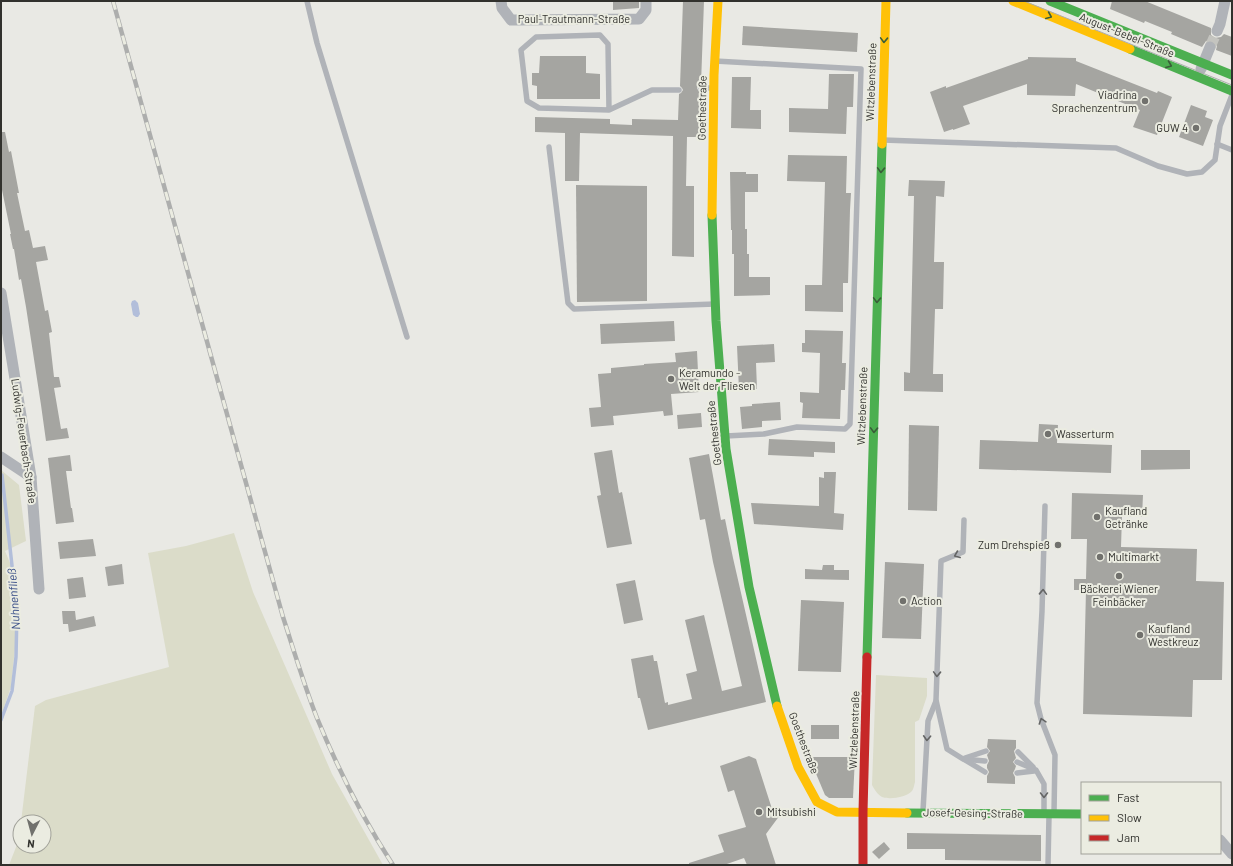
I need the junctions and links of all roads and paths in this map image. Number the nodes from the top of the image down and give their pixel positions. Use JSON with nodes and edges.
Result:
{"nodes":[{"id":1,"x":306,"y":1,"type":"edge"},
{"id":2,"x":500,"y":1,"type":"edge"},
{"id":3,"x":646,"y":1,"type":"edge"},
{"id":4,"x":718,"y":1,"type":"edge"},
{"id":5,"x":886,"y":1,"type":"edge"},
{"id":6,"x":1013,"y":1,"type":"edge"},
{"id":7,"x":1050,"y":1,"type":"edge"},
{"id":8,"x":1225,"y":1,"type":"edge"},
{"id":9,"x":1217,"y":31,"type":"tunnel mouth"},
{"id":10,"x":1210,"y":47,"type":"tunnel mouth"},
{"id":11,"x":715,"y":61,"type":"junction"},
{"id":12,"x":1204,"y":63,"type":"junction"},
{"id":13,"x":1232,"y":75,"type":"edge"},
{"id":14,"x":1198,"y":77,"type":"junction"},
{"id":15,"x":714,"y":87,"type":"junction"},
{"id":16,"x":701,"y":88,"type":"dead end"},
{"id":17,"x":679,"y":90,"type":"dead end"},
{"id":18,"x":1232,"y":91,"type":"edge"},
{"id":19,"x":1232,"y":95,"type":"edge"},
{"id":20,"x":609,"y":110,"type":"junction"},
{"id":21,"x":882,"y":140,"type":"junction"},
{"id":22,"x":1217,"y":144,"type":"junction"},
{"id":23,"x":549,"y":147,"type":"dead end"},
{"id":24,"x":1232,"y":150,"type":"edge"},
{"id":25,"x":1,"y":293,"type":"edge"},
{"id":26,"x":715,"y":304,"type":"junction"},
{"id":27,"x":407,"y":338,"type":"dead end"},
{"id":28,"x":725,"y":436,"type":"junction"},
{"id":29,"x":1,"y":457,"type":"edge"},
{"id":30,"x":31,"y":477,"type":"junction"},
{"id":31,"x":1044,"y":506,"type":"dead end"},
{"id":32,"x":964,"y":520,"type":"dead end"},
{"id":33,"x":39,"y":589,"type":"dead end"},
{"id":34,"x":936,"y":700,"type":"junction"},
{"id":35,"x":986,"y":751,"type":"dead end"},
{"id":36,"x":1018,"y":752,"type":"dead end"},
{"id":37,"x":963,"y":759,"type":"junction"},
{"id":38,"x":985,"y":761,"type":"dead end"},
{"id":39,"x":1017,"y":762,"type":"dead end"},
{"id":40,"x":1036,"y":770,"type":"junction"},
{"id":41,"x":985,"y":772,"type":"dead end"},
{"id":42,"x":1017,"y":773,"type":"dead end"},
{"id":43,"x":863,"y":812,"type":"junction"},
{"id":44,"x":923,"y":812,"type":"junction"},
{"id":45,"x":1049,"y":813,"type":"junction"},
{"id":46,"x":1081,"y":814,"type":"edge"},
{"id":47,"x":1221,"y":841,"type":"edge"},
{"id":48,"x":1232,"y":854,"type":"edge"},
{"id":49,"x":863,"y":865,"type":"edge"},
{"id":50,"x":1048,"y":865,"type":"edge"}],
"edges":[{"from":1,"to":27,"type":"lane"},
{"from":2,"to":3,"type":"street","name":"Paul-Trautmann-Straße"},
{"from":4,"to":11,"type":"street","name":"Goethestraße"},
{"from":5,"to":21,"type":"street","name":"Witzlebenstraße","one_way":true},
{"from":6,"to":14,"type":"street","name":"August-Bebel-Straße","one_way":true},
{"from":7,"to":12,"type":"street","name":"August-Bebel-Straße"},
{"from":8,"to":9,"type":"street"},
{"from":10,"to":12,"type":"street"},
{"from":11,"to":15,"type":"street","name":"Goethestraße"},
{"from":11,"to":28,"type":"lane"},
{"from":12,"to":13,"type":"street","name":"August-Bebel-Straße"},
{"from":12,"to":14,"type":"street"},
{"from":14,"to":18,"type":"street","name":"August-Bebel-Straße"},
{"from":15,"to":16,"type":"lane"},
{"from":15,"to":26,"type":"street","name":"Goethestraße"},
{"from":17,"to":20,"type":"lane"},
{"from":19,"to":22,"type":"lane"},
{"from":20,"to":20,"type":"lane"},
{"from":21,"to":22,"type":"lane"},
{"from":21,"to":43,"type":"street","name":"Witzlebenstraße","one_way":true},
{"from":22,"to":24,"type":"lane"},
{"from":23,"to":26,"type":"lane"},
{"from":25,"to":30,"type":"street","name":"Ludwig-Feuerbach-Straße"},
{"from":26,"to":28,"type":"street","name":"Goethestraße"},
{"from":28,"to":43,"type":"street","name":"Goethestraße"},
{"from":29,"to":30,"type":"street"},
{"from":30,"to":33,"type":"street","name":"Ludwig-Feuerbach-Straße"},
{"from":45,"to":31,"type":"lane","one_way":true},
{"from":32,"to":34,"type":"lane","one_way":true},
{"from":34,"to":37,"type":"lane"},
{"from":34,"to":44,"type":"lane","one_way":true},
{"from":35,"to":37,"type":"lane"},
{"from":36,"to":40,"type":"lane"},
{"from":37,"to":38,"type":"lane"},
{"from":37,"to":41,"type":"lane"},
{"from":39,"to":40,"type":"lane"},
{"from":40,"to":42,"type":"lane"},
{"from":40,"to":45,"type":"lane","one_way":true},
{"from":43,"to":44,"type":"street","name":"Josef-Gesing-Straße"},
{"from":43,"to":49,"type":"street","name":"Witzlebenstraße"},
{"from":44,"to":45,"type":"street","name":"Josef-Gesing-Straße"},
{"from":45,"to":46,"type":"street","name":"Josef-Gesing-Straße"},
{"from":45,"to":50,"type":"lane"},
{"from":47,"to":48,"type":"street"}]}
